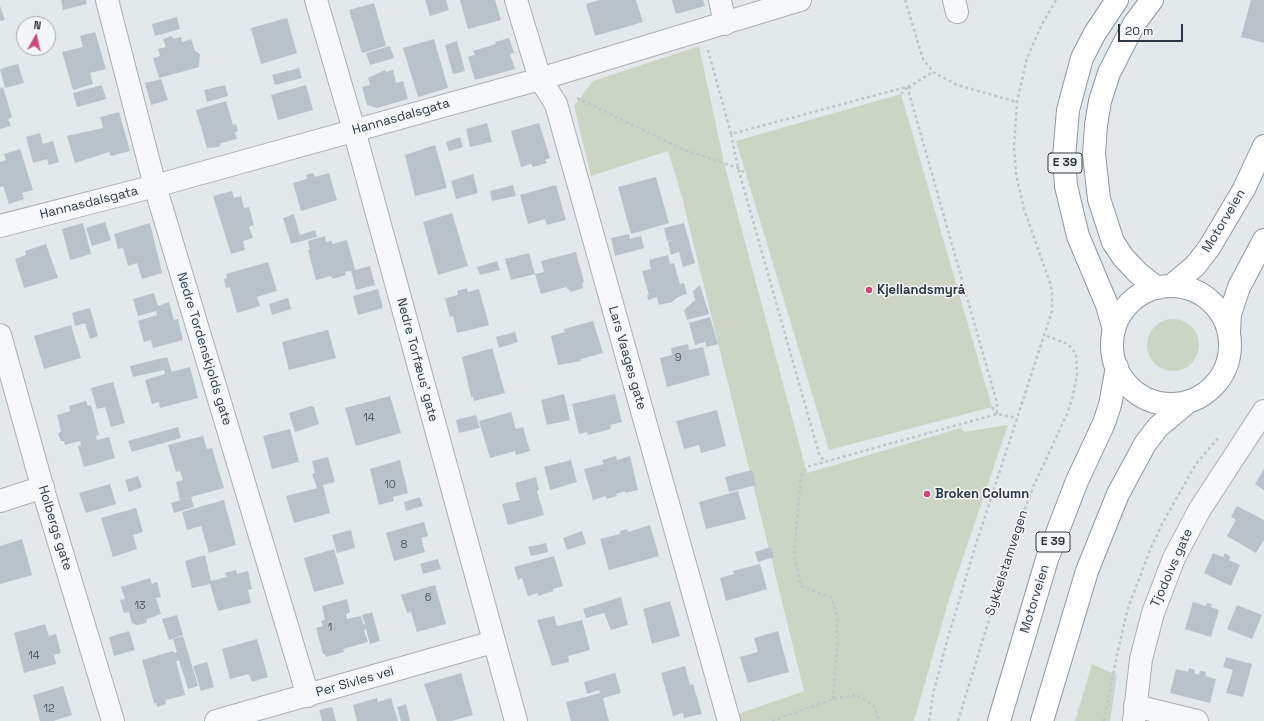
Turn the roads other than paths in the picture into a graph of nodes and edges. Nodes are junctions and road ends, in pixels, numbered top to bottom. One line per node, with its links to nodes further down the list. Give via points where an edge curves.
1 (107, 0): 12 (street, Nedre Tordenskjolds gate)
2 (316, 0): 10 (street, Nedre Torfæus' gate)
3 (516, 0): 9 (street, Lars Vaages gate)
4 (720, 0): 8 (street)
5 (800, 0): 8 (street, Hannasdalsgata)
6 (1118, 0): 16 (highway, E 39, via 1095,33 1082,58 1068,110 1064,157 1066,186 1076,230 1107,304)
7 (1152, 0): 15 (highway, E 39, via 1134,24 1109,73 1100,101 1094,154 1099,199 1113,242 1128,262)
8 (725, 24): 9 (street, Hannasdalsgata)
9 (540, 79): 10 (street, Hannasdalsgata); 30 (street, Lars Vaages gate, via 556,104)
10 (354, 130): 12 (street, Hannasdalsgata); 24 (street, Nedre Torfæus' gate)
11 (1264, 146): 15 (highway, Motorveien / E 39, via 1244,189 1209,248 1195,266)
12 (155, 186): 13 (street, Hannasdalsgata); 25 (street, Nedre Tordenskjolds gate)
13 (0, 226)
14 (1264, 240): 17 (highway, E 39, via 1238,287 1230,314)
15 (1164, 287): 16 (highway, E 39, via 1142,294 1130,303); 17 (highway, E 39, via 1194,290 1213,303)
16 (1114, 330): 19 (highway, E 39, via 1113,349)
17 (1229, 333): 20 (highway, E 39, via 1228,362 1222,375 1202,395)
18 (0, 335): 22 (street, Holbergs gate)
19 (1117, 367): 20 (highway, E 39, via 1134,390 1146,398 1174,403); 31 (highway, Motorveien / E 39, via 1104,423 1074,487 1047,559)
20 (1189, 401): 32 (highway, E 39, via 1158,427 1145,444 1118,494 1087,571)
21 (1264, 411): 26 (street, Tjodolvs gate, via 1200,509 1174,558 1153,613 1141,660)
22 (43, 488): 23 (street); 27 (street, Holbergs gate)
23 (0, 501)
24 (493, 642): 25 (street, Per Sivles vei); 29 (street, Nedre Torfæus' gate)
25 (308, 696): 28 (street, Per Sivles vei)
26 (1134, 714): 33 (street)
27 (113, 721)
28 (216, 721)
29 (516, 721)
30 (729, 721)
31 (999, 721)
32 (1042, 721)
33 (1197, 721)

